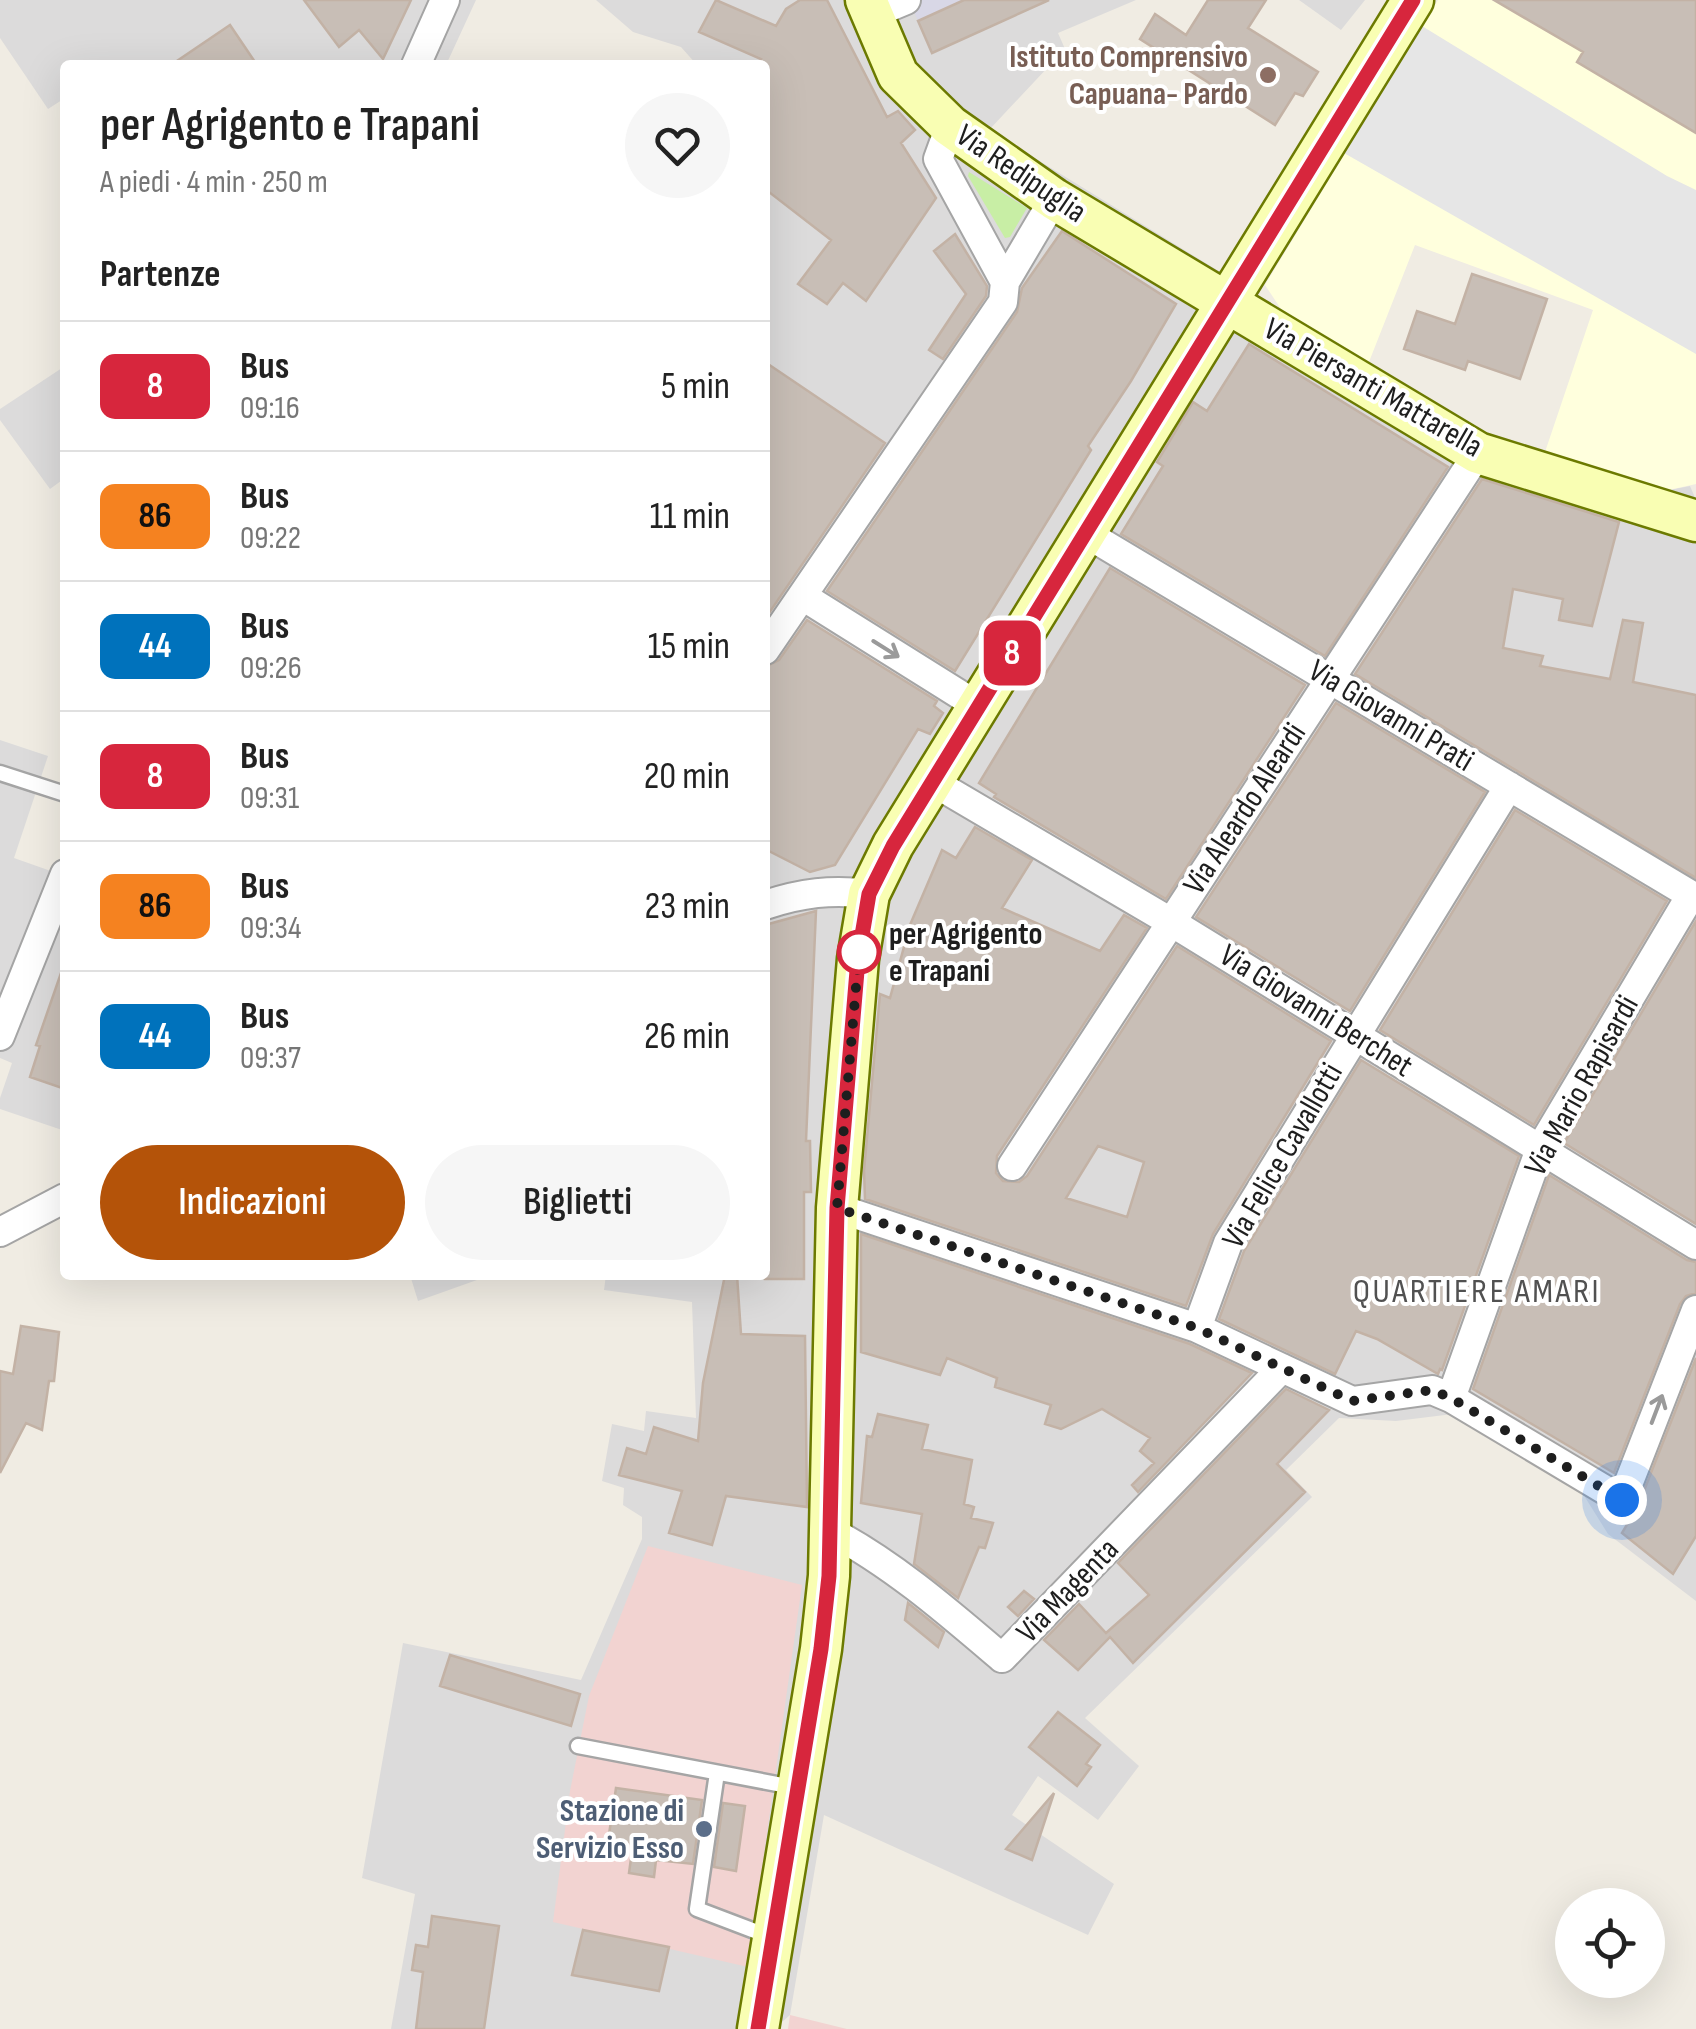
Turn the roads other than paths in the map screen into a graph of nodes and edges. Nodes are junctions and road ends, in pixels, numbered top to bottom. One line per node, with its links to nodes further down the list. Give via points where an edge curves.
1 (445, 0): 4 (street)
2 (1413, 0): 8 (main road)
3 (881, 5): 5 (main road, Via Redipuglia, via 898,75)
4 (418, 60)
5 (950, 126): 6 (main road, Via Redipuglia); 7 (street, via 938,159)
6 (1054, 199): 7 (street); 8 (main road, Via Redipuglia)
7 (1005, 282): 12 (street, via 1003,302)
8 (1225, 302): 9 (main road, Via Piersanti Mattarella); 11 (main road)
9 (1478, 453): 10 (main road, Via Piersanti Mattarella); 14 (street, Via Aleardo Aleardi)
10 (1696, 521)
11 (1087, 534): 14 (street, Via Giovanni Prati); 15 (main road)
12 (804, 597): 13 (street); 15 (street, one-way to 15)
13 (770, 643)
14 (1330, 680): 18 (street, Via Giovanni Prati); 24 (street, Via Aleardo Aleardi)
15 (978, 706): 17 (main road)
16 (0, 773): 19 (lane)
17 (933, 782): 21 (main road); 24 (street, Via Giovanni Berchet)
18 (1509, 786): 22 (street, Via Giovanni Prati); 26 (street, Via Felice Cavallotti)
19 (60, 792)
20 (60, 886): 25 (street)
21 (869, 894): 23 (street, via 837,889); 30 (main road)
22 (1694, 897): 27 (street, Via Mario Rapisardi)
23 (770, 903)
24 (1172, 922): 26 (street, Via Giovanni Berchet); 28 (street, Via Aleardo Aleardi)
25 (3, 1021)
26 (1354, 1034): 27 (street, Via Giovanni Berchet); 34 (street, Via Felice Cavallotti, via 1228,1243)
27 (1540, 1149): 32 (street, Via Giovanni Berchet); 36 (street, Via Mario Rapisardi)
28 (1012, 1166)
29 (60, 1201): 31 (street)
30 (837, 1208): 34 (street); 37 (main road)
31 (0, 1232)
32 (1696, 1245)
33 (1696, 1310): 36 (street, one-way to 33, via 1622,1500)
34 (1197, 1328): 35 (street)
35 (1282, 1368): 36 (street, via 1352,1401 1432,1390); 37 (street, Via Magenta, via 1002,1658 866,1550)
36 (1451, 1398)
37 (830, 1531): 40 (main road, via 821,1649)
38 (578, 1746): 39 (lane)
39 (717, 1772): 40 (lane); 41 (lane, via 697,1909)
40 (798, 1788): 41 (main road)
41 (774, 1938): 42 (main road)
42 (758, 2029)

